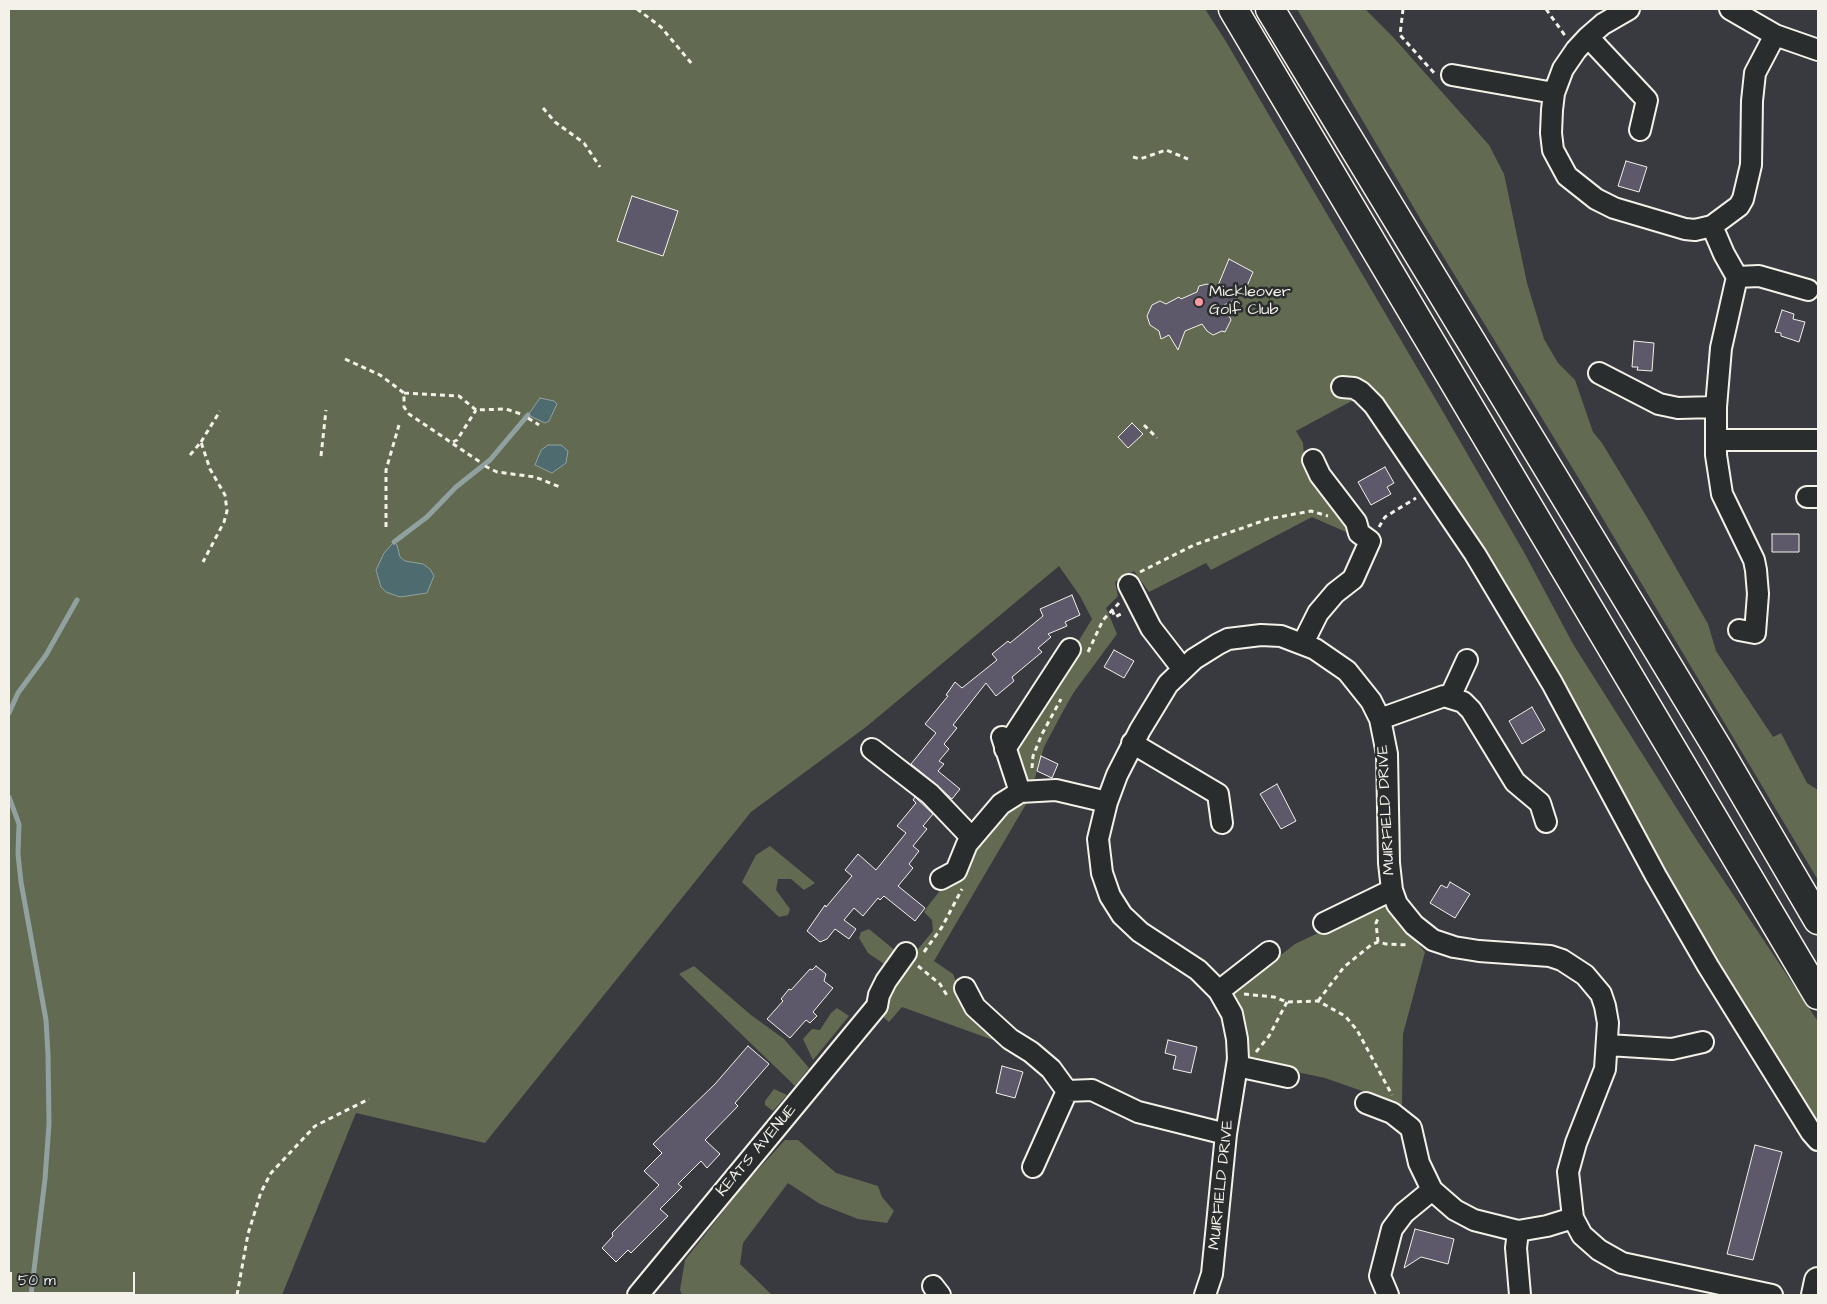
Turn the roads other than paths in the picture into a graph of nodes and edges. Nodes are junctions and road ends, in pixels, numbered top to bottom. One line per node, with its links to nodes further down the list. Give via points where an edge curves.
1 (1233, 9): 43 (highway)
2 (1270, 9): 37 (highway)
3 (1629, 9): 6 (street, via 1602,24)
4 (1730, 9): 5 (street)
5 (1775, 35): 7 (street); 11 (street, via 1755,73 1747,189 1739,206)
6 (1582, 43): 9 (street, via 1564,69); 10 (street, via 1647,100)
7 (1818, 50)
8 (1452, 76): 9 (street)
9 (1554, 93): 11 (street, via 1551,133 1554,150 1562,168 1575,184 1614,208 1640,217 1684,229)
10 (1640, 130)
11 (1712, 226): 12 (street)
12 (1737, 277): 13 (street, via 1759,276); 16 (street, via 1721,348)
13 (1808, 290)
14 (1599, 373): 16 (street, via 1659,404 1678,408)
15 (1342, 387): 51 (street, via 1354,388 1374,405 1475,554 1552,683 1708,966)
16 (1716, 407): 17 (street)
17 (1716, 440): 18 (street); 21 (street, via 1722,494 1756,570 1755,633)
18 (1818, 440)
19 (1313, 460): 22 (street, via 1320,475 1370,541 1353,579 1334,593 1318,613)
20 (1129, 585): 25 (street, via 1125,610 1151,628)
21 (1739, 630)
22 (1303, 643): 25 (street, MUIRFIELD DRIVE, via 1281,636 1228,639); 27 (street, MUIRFIELD DRIVE, via 1333,660 1356,679)
23 (1070, 649): 30 (street, via 1003,742)
24 (1467, 660): 26 (street)
25 (1182, 668): 28 (street, MUIRFIELD DRIVE, via 1168,684)
26 (1450, 697): 27 (street, via 1444,696); 32 (street, via 1463,702 1471,710 1497,767 1540,803)
27 (1380, 719): 36 (street, MUIRFIELD DRIVE, via 1386,754)
28 (1132, 743): 31 (street, MUIRFIELD DRIVE); 33 (street, via 1218,794)
29 (872, 749): 34 (street, via 930,794)
30 (1020, 792): 31 (street, via 1056,790); 34 (street, via 1001,804)
31 (1106, 802): 42 (street, MUIRFIELD DRIVE, via 1098,850 1110,896 1122,915 1140,932 1198,970)
32 (1546, 822)
33 (1222, 823)
34 (972, 838): 35 (street)
35 (954, 879)
36 (1393, 894): 38 (street); 45 (street, MUIRFIELD DRIVE, via 1414,925 1433,940 1479,951 1550,956 1573,966 1600,994 1605,1006)
37 (1818, 920)
38 (1324, 923)
39 (1270, 952): 42 (street)
40 (913, 955): 57 (street, KEATS AVENUE, via 886,981 877,1006)
41 (965, 988): 48 (street, via 975,1007 1010,1040 1051,1069)
42 (1222, 995): 46 (street, MUIRFIELD DRIVE, via 1232,1014)
43 (1818, 995)
44 (1703, 1042): 45 (street, via 1672,1049)
45 (1608, 1045): 54 (street, MUIRFIELD DRIVE, via 1605,1069 1568,1172)
46 (1237, 1062): 47 (street); 50 (street, MUIRFIELD DRIVE)
47 (1288, 1077)
48 (1067, 1091): 50 (street, via 1092,1090 1138,1112); 52 (street)
49 (1366, 1102): 53 (street, via 1392,1113 1411,1128 1419,1163)
50 (1226, 1134): 58 (street, MUIRFIELD DRIVE, via 1212,1274)
51 (1818, 1140)
52 (1033, 1167)
53 (1432, 1190): 55 (street, via 1455,1210 1474,1220); 59 (street, via 1404,1213 1392,1229 1380,1276)
54 (1573, 1218): 55 (street); 61 (street, MUIRFIELD DRIVE, via 1582,1235 1622,1264)
55 (1518, 1230): 60 (street, via 1516,1248)
56 (1818, 1281): 62 (main road)
57 (638, 1295)
58 (1205, 1295)
59 (1388, 1295)
60 (1520, 1295)
61 (1772, 1295)
62 (1815, 1295)

